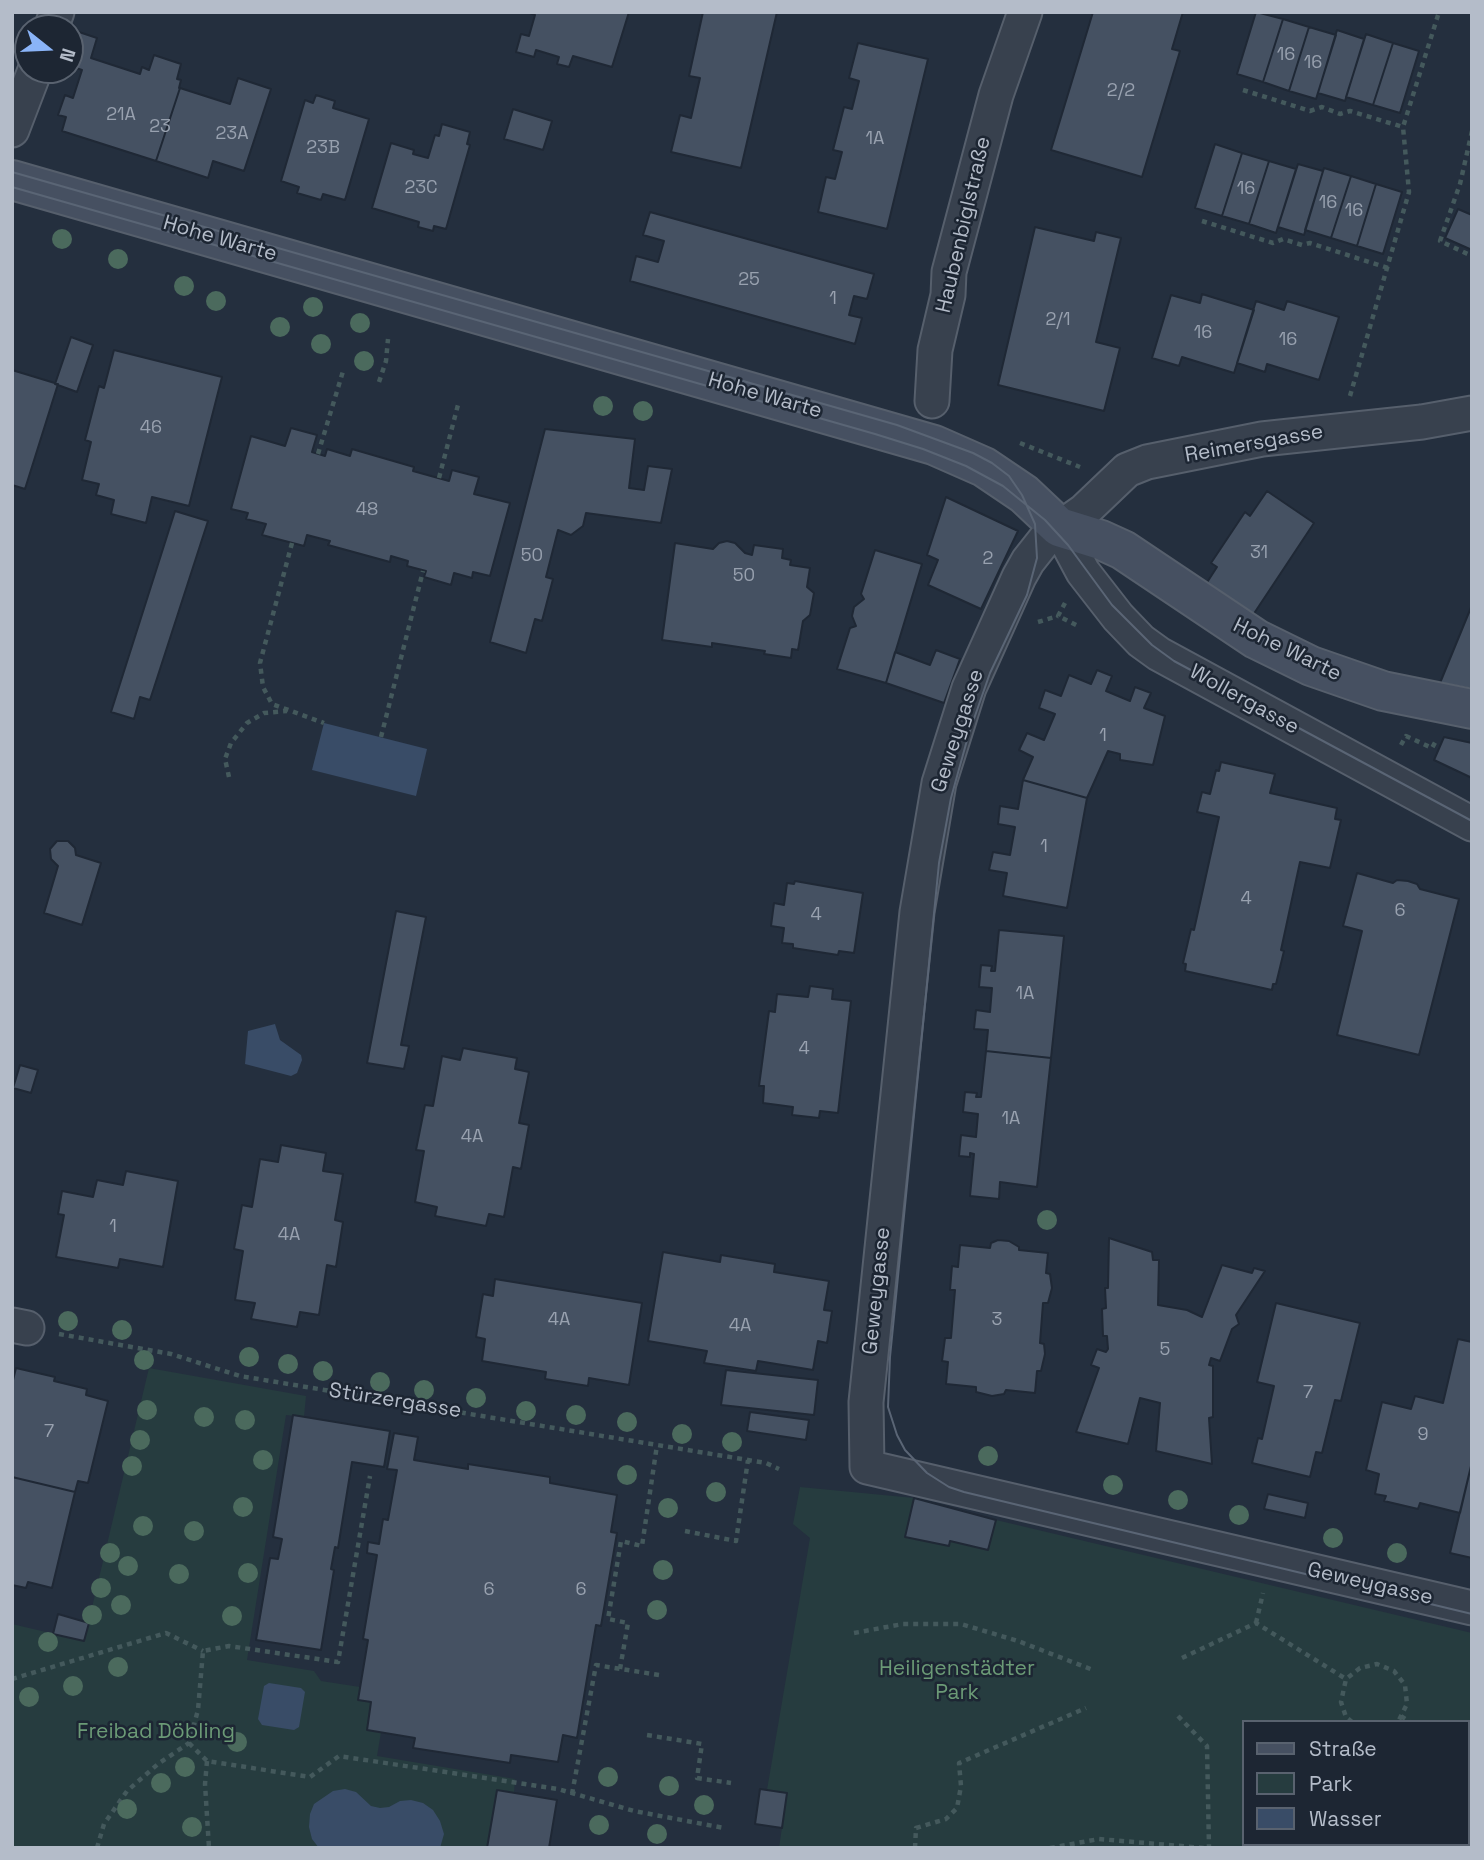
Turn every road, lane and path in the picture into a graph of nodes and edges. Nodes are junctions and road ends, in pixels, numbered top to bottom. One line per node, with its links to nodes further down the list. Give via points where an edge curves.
1 (1025, 12): 17 (street, Haubenbiglstraße, via 996,95 949,272 935,350)
2 (1439, 12): 5 (path)
3 (30, 84): 6 (street)
4 (1243, 90): 5 (path, via 1310,111 1322,107 1340,114 1349,111)
5 (1403, 127): 12 (path, via 1409,192)
6 (12, 130)
7 (1472, 131): 8 (path)
8 (1471, 143): 11 (path, via 1440,241)
9 (12, 180): 22 (street, Hohe Warte, via 933,445 984,467 1024,494)
10 (1202, 221): 12 (path, via 1273,243 1283,239 1310,243)
11 (1472, 256)
12 (1388, 268): 19 (path)
13 (387, 339): 15 (path)
14 (344, 369): 20 (path)
15 (379, 382)
16 (460, 401): 21 (path)
17 (932, 401)
18 (1472, 413): 19 (street, Reimersgasse)
19 (1341, 429): 22 (street, Reimersgasse, via 1147,462 1127,470 1084,511)
20 (318, 454)
21 (439, 478)
22 (1059, 527): 27 (street, Hohe Warte, via 1123,551 1256,639 1311,666 1383,691); 32 (street, Wollergasse, via 1083,572 1118,617 1159,654); 39 (street, Geweygasse, via 1019,577 969,688 939,783 917,912 877,1285 866,1402 867,1467)
23 (292, 543): 28 (path, via 260,663 263,687 272,704)
24 (423, 570): 30 (path)
25 (1058, 616): 26 (path)
26 (1032, 624)
27 (1472, 709)
28 (291, 710): 29 (path); 31 (path, via 264,713 247,723 225,759)
29 (324, 723)
30 (381, 737)
31 (229, 777)
32 (1472, 824)
33 (20, 1326): 34 (path, Stürzergasse, via 171,1354 240,1376)
34 (657, 1445): 35 (path, Stürzergasse); 43 (path, via 642,1546 621,1541 608,1619 628,1623)
35 (748, 1460): 36 (path, Stürzergasse); 38 (path, via 736,1541)
36 (779, 1469)
37 (370, 1476): 41 (path, via 338,1662 229,1646)
38 (685, 1531)
39 (1472, 1608)
40 (854, 1633): 44 (path, via 903,1624 961,1624)
41 (203, 1651): 46 (path, via 166,1633); 55 (path, via 198,1710)
42 (1182, 1658): 47 (path, via 1256,1623)
43 (620, 1669): 45 (path); 58 (path, via 596,1665)
44 (1093, 1670)
45 (659, 1675)
46 (12, 1679)
47 (1346, 1679): 50 (path, via 1360,1668 1377,1664 1394,1671 1405,1685 1407,1704); 51 (path, via 1341,1702)
48 (1086, 1708): 62 (path, via 959,1763 957,1808 946,1819 916,1828)
49 (1178, 1716): 64 (path, via 1207,1746)
50 (1401, 1716): 52 (path); 53 (path)
51 (1350, 1720)
52 (1399, 1720)
53 (1407, 1720)
54 (648, 1735): 57 (path, via 702,1744 696,1778)
55 (189, 1743): 56 (path); 60 (path, via 127,1791 104,1824)
56 (207, 1761): 58 (path, via 310,1777 340,1756); 61 (path)
57 (732, 1783)
58 (572, 1794): 59 (path)
59 (724, 1828)
60 (97, 1848)
61 (209, 1848)
62 (915, 1848)
63 (1050, 1848): 64 (path, via 1100,1839)
64 (1206, 1848)

